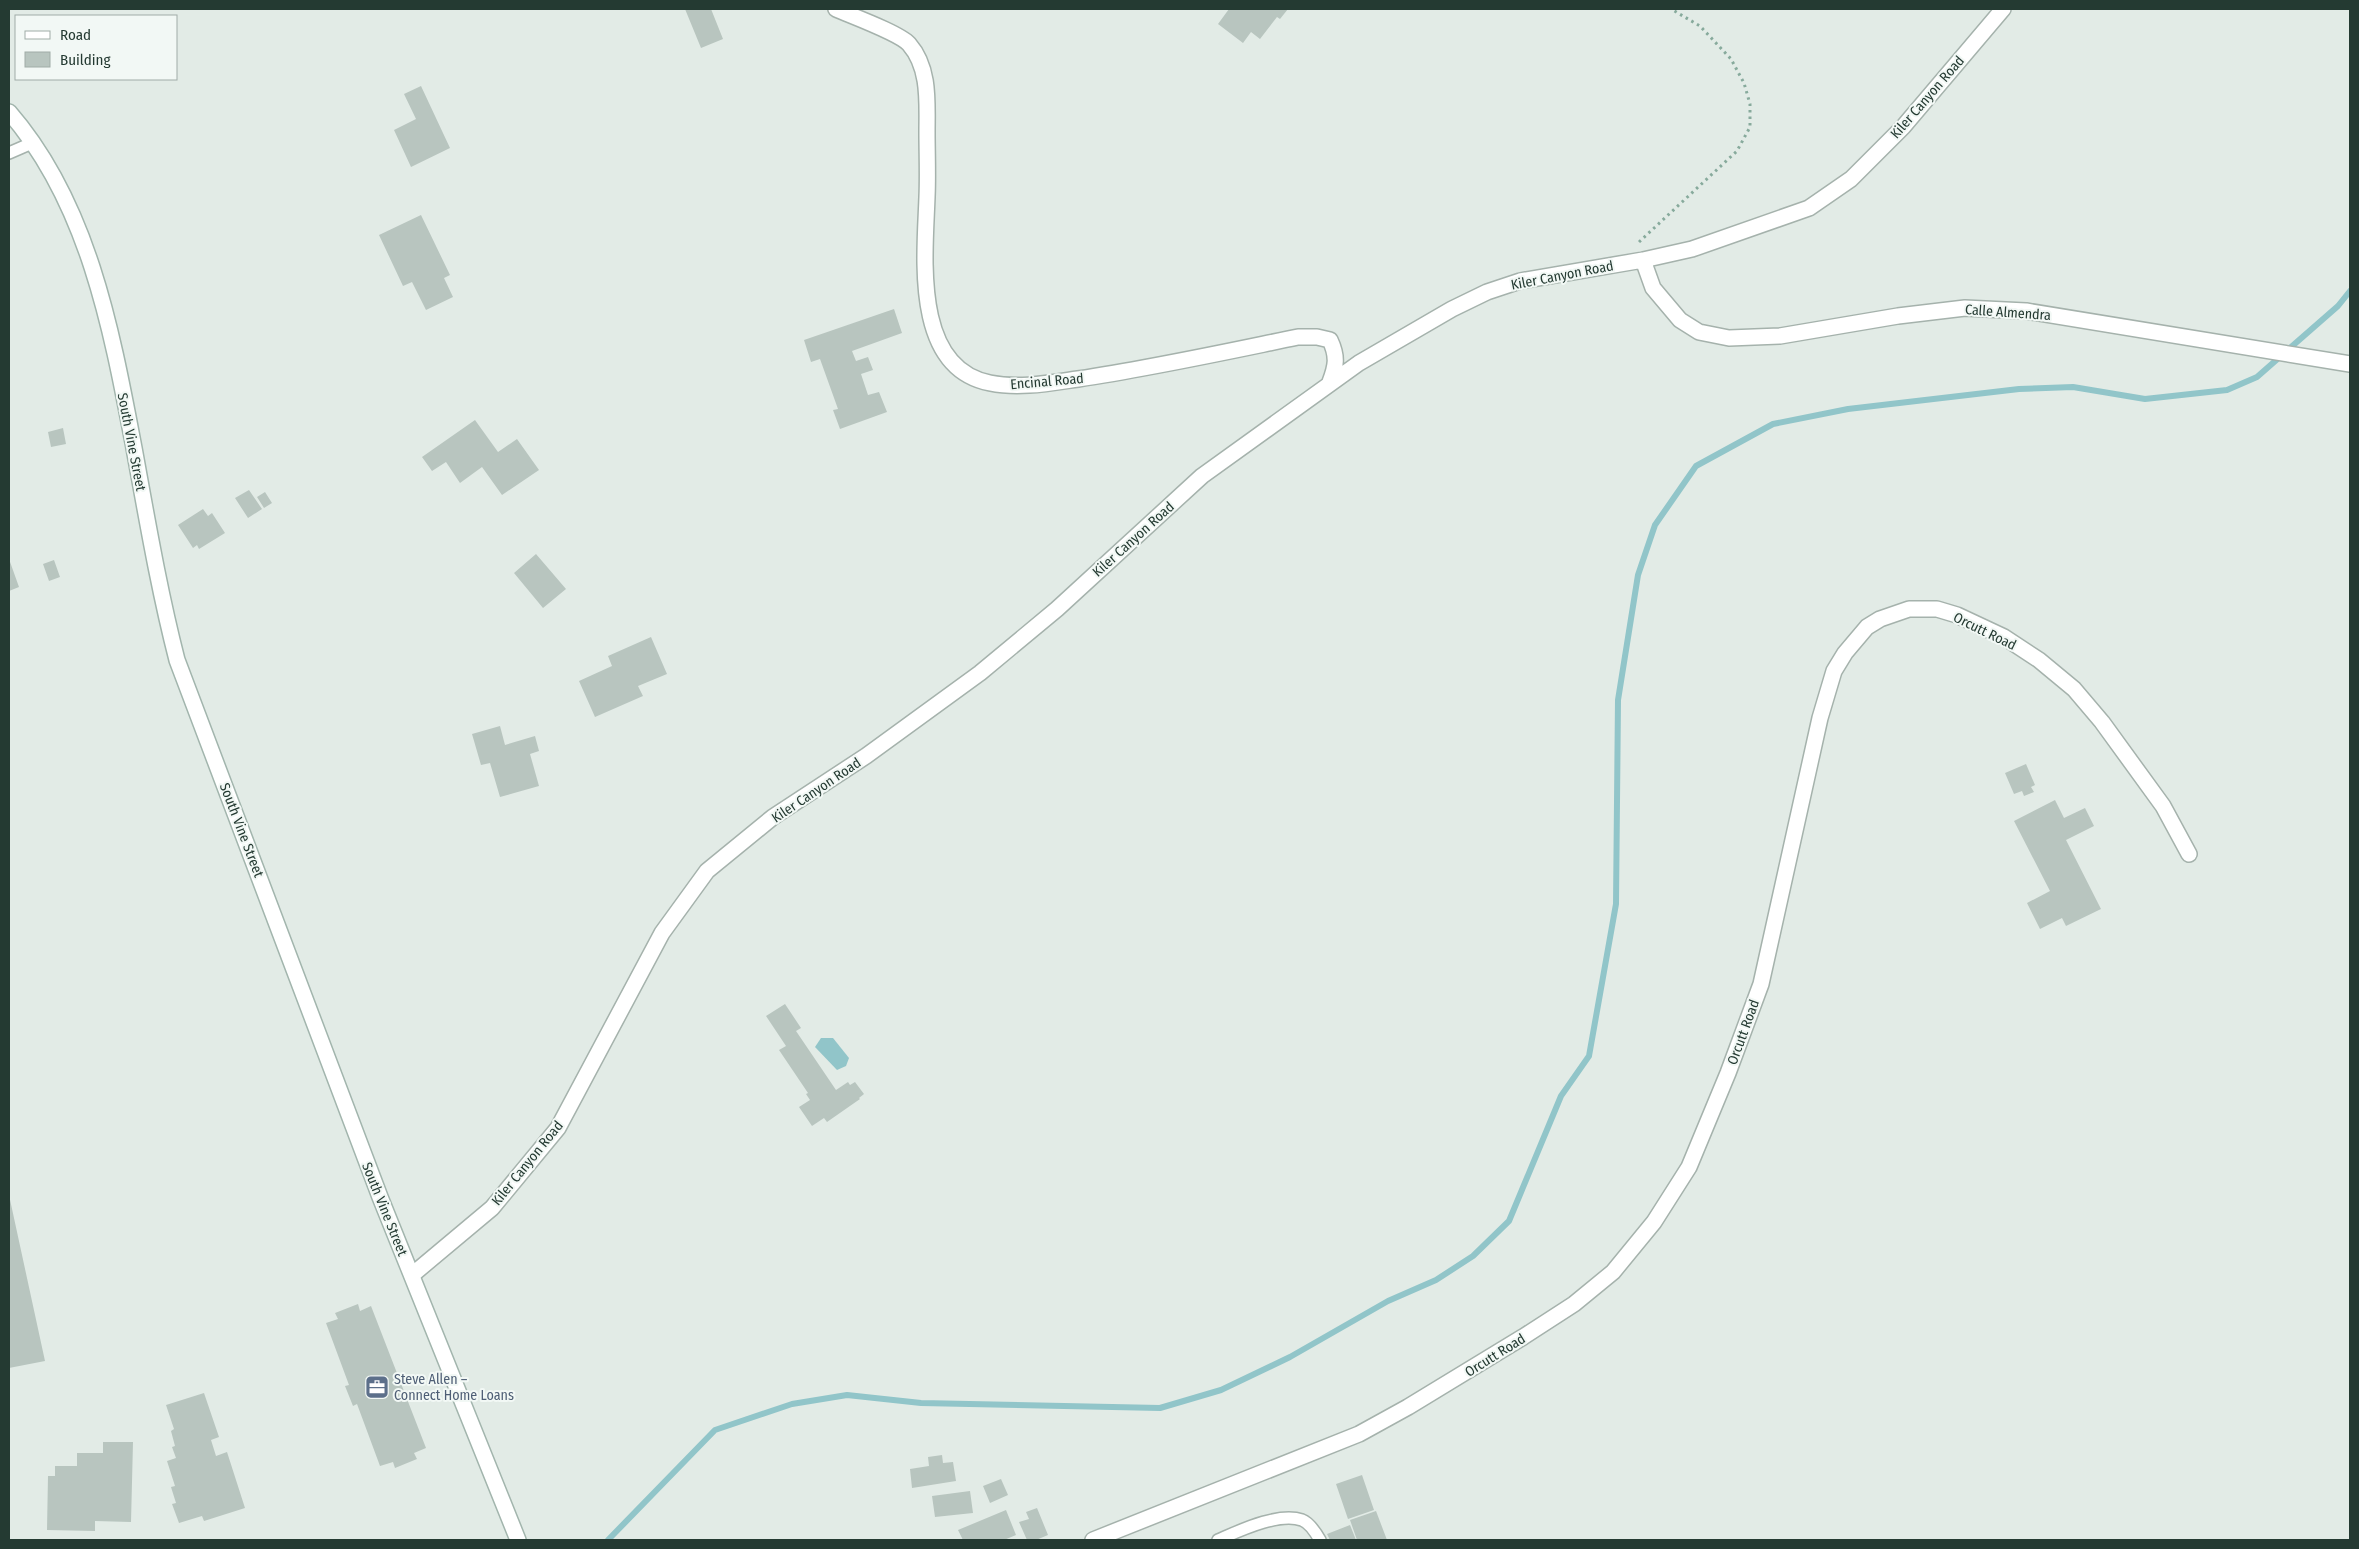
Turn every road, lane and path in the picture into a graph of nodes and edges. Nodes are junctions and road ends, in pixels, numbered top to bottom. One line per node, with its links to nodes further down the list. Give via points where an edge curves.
1 (836, 9): 10 (street, Encinal Road, via 908,42 920,61 927,92 926,293 934,331 949,361 963,374 990,383 1015,386 1114,374 1298,337 1317,337 1330,340 1334,348 1337,362)
2 (1671, 9): 8 (path, via 1700,26 1731,59 1744,83 1750,104 1750,126 1737,151)
3 (2003, 9): 7 (street, Kiler Canyon Road, via 1903,127 1851,179 1809,208 1692,249)
4 (9, 112): 5 (street, South Vine Street)
5 (32, 143): 6 (lane); 12 (street, South Vine Street, via 58,186 94,271 116,350 162,599 177,660)
6 (9, 153)
7 (1643, 260): 8 (street, Kiler Canyon Road); 9 (street, Calle Almendra, via 1653,288 1680,320 1699,332 1729,338 1780,336 1965,308 2026,311)
8 (1613, 265): 10 (street, Kiler Canyon Road, via 1520,281 1487,292 1452,309)
9 (2350, 364)
10 (1330, 382): 12 (street, Kiler Canyon Road, via 1202,476 1056,610 980,673 866,756 773,817 707,871 662,934 558,1128 492,1208)
11 (2189, 854): 14 (street, Orcutt Road, via 2163,806 2102,722 2074,689 2039,660 2004,638 1937,609 1909,609 1867,627 1834,671 1820,718 1761,984 1724,1081 1689,1167 1654,1222 1613,1272 1574,1304 1523,1337 1408,1408 1359,1434)
12 (412, 1275): 13 (street, South Vine Street)
13 (518, 1540)
14 (1093, 1540)
15 (1218, 1540): 16 (lane, via 1280,1519 1302,1520)
16 (1320, 1540)

